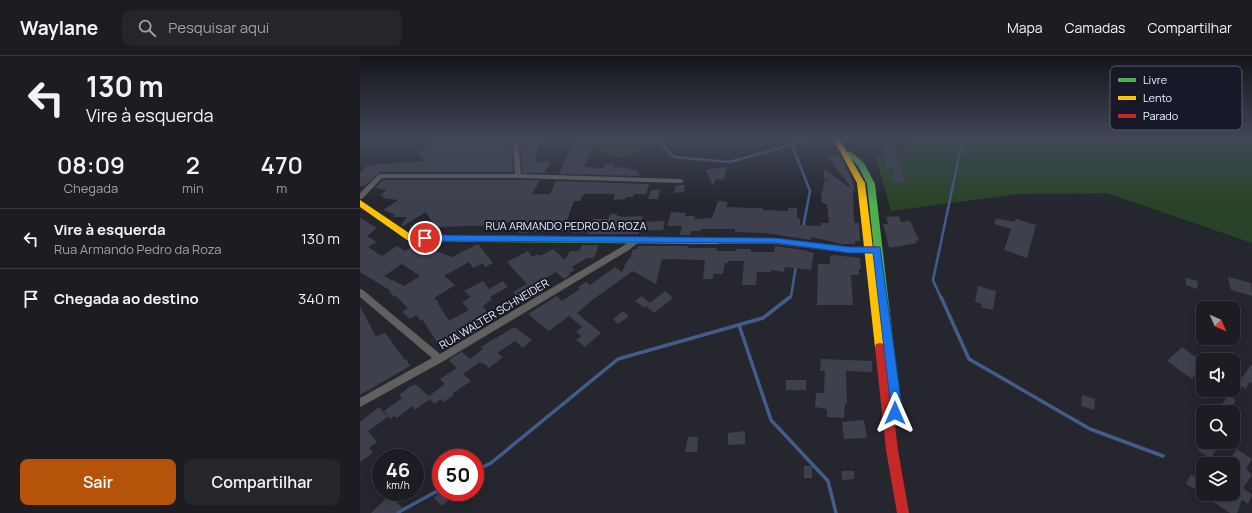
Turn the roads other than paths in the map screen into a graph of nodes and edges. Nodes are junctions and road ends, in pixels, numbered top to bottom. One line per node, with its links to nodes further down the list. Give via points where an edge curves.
1 (517, 160): 3 (street)
2 (856, 160): 8 (street, via 871,184)
3 (518, 176): 4 (street); 5 (street, via 380,176)
4 (681, 181)
5 (360, 197)
6 (360, 204): 7 (street, RUA ARMANDO PEDRO DA ROZA, via 410,238)
7 (637, 239): 8 (street, RUA ARMANDO PEDRO DA ROZA, via 775,240 850,250); 10 (street, RUA WALTER SCHNEIDER)
8 (873, 249): 12 (street, via 895,400 892,450)
9 (360, 292): 10 (street)
10 (439, 359): 11 (street, RUA WALTER SCHNEIDER)
11 (360, 403)
12 (904, 513)

